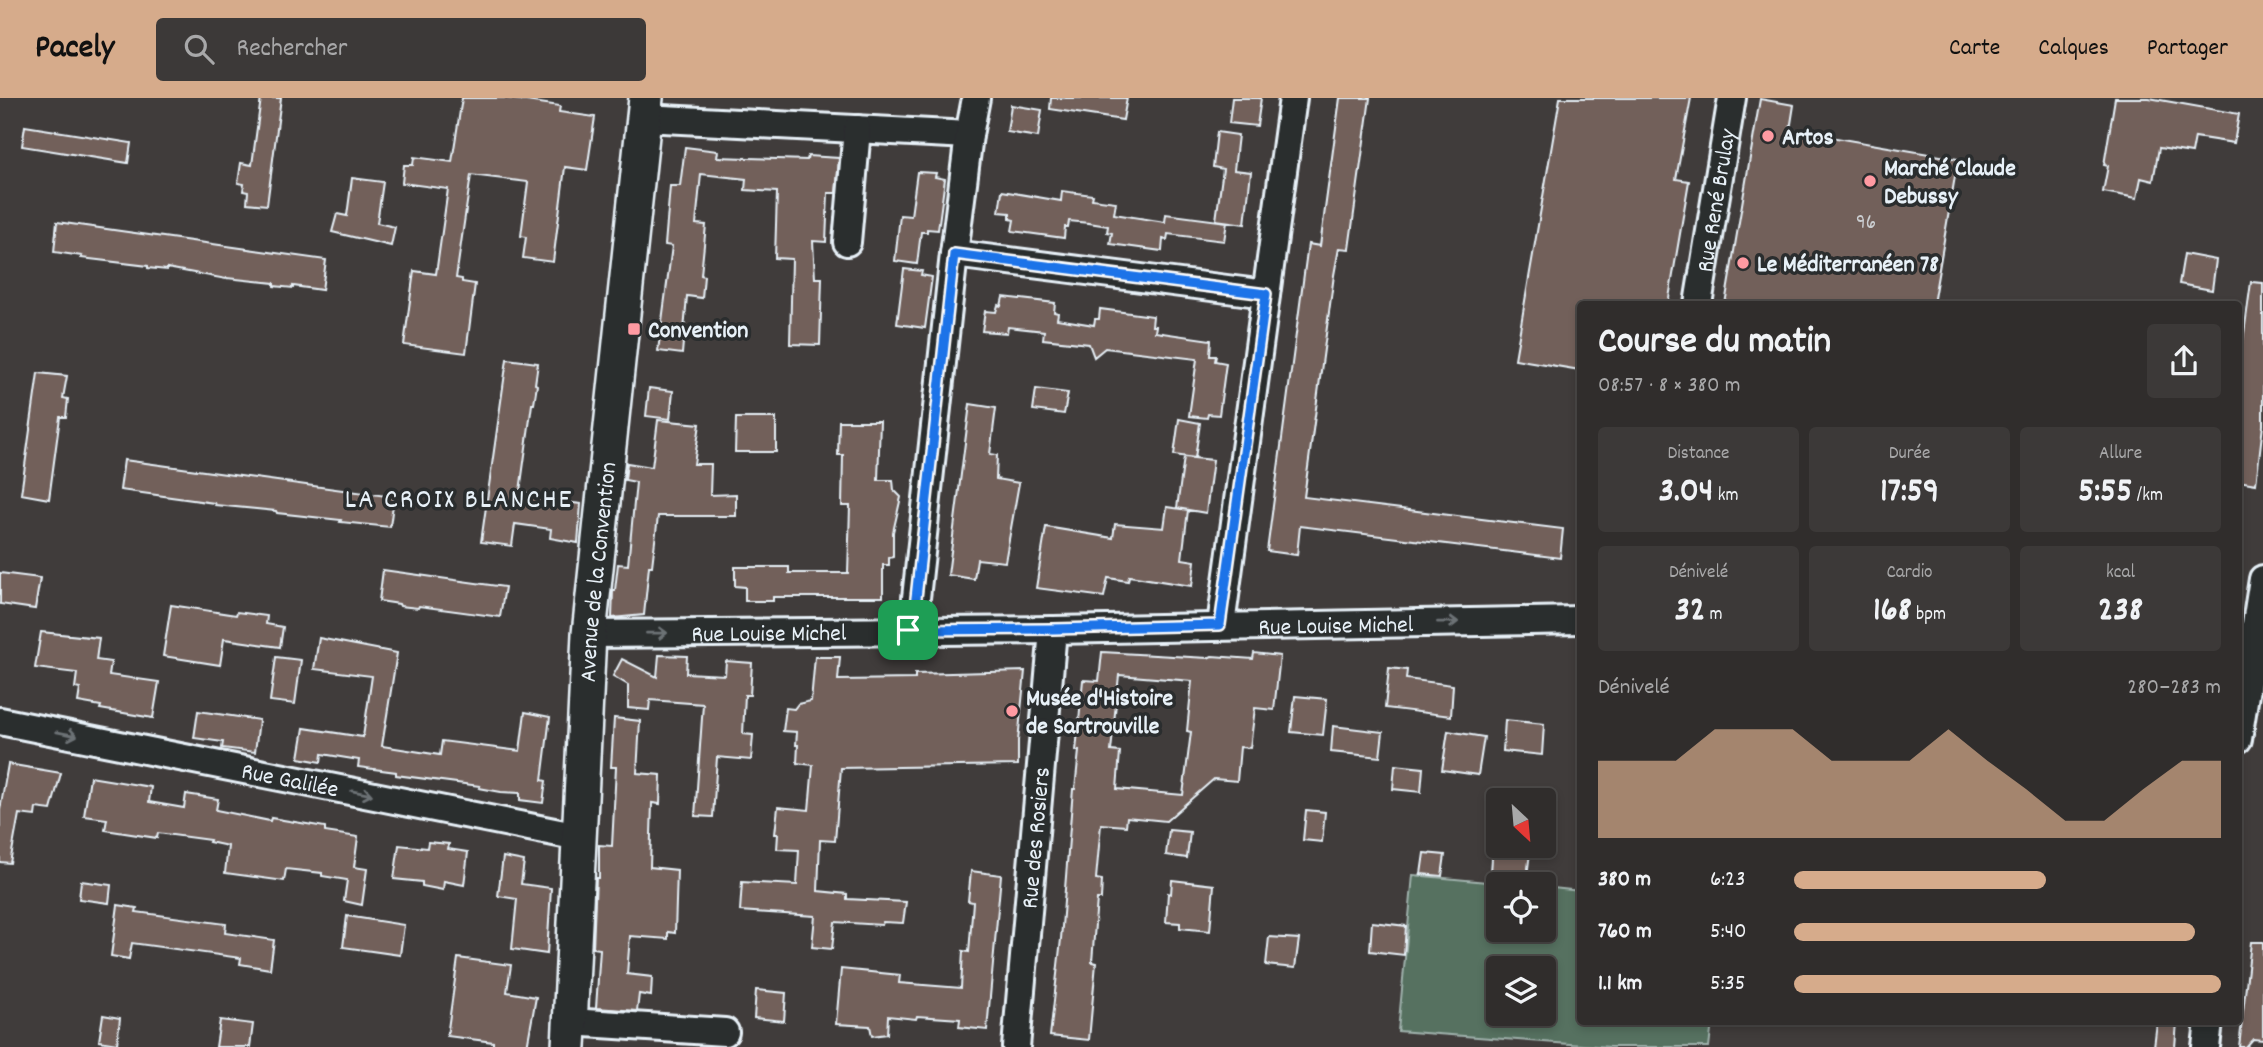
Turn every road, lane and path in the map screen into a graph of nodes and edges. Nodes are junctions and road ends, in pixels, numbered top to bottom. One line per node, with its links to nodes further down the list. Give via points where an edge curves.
1 (976, 98): 6 (street)
2 (1293, 98): 9 (street)
3 (1732, 98): 10 (street, Rue René Brulay)
4 (645, 108): 5 (street); 16 (street, Avenue de la Convention)
5 (857, 130): 6 (street); 7 (street)
6 (969, 135): 8 (street)
7 (847, 242)
8 (954, 254): 9 (street); 15 (street, via 915,607)
9 (1266, 294): 13 (street)
10 (1698, 301)
11 (2263, 579): 17 (street)
12 (1577, 620): 13 (street, Rue Louise Michel, one-way to 12)
13 (1220, 625): 14 (street, Rue Louise Michel)
14 (1053, 629): 15 (street, Rue Louise Michel); 24 (street, Rue des Rosiers)
15 (908, 630): 16 (street, Rue Louise Michel, one-way to 15)
16 (589, 634): 20 (street, Avenue de la Convention)
17 (2249, 691): 19 (street)
18 (0, 721): 20 (street, Rue Galilée, one-way to 20)
19 (2242, 722)
20 (579, 837): 23 (street, Avenue de la Convention)
21 (2209, 1025): 25 (street)
22 (725, 1032): 23 (street)
23 (569, 1035)
24 (1016, 1047)
25 (2207, 1047)

